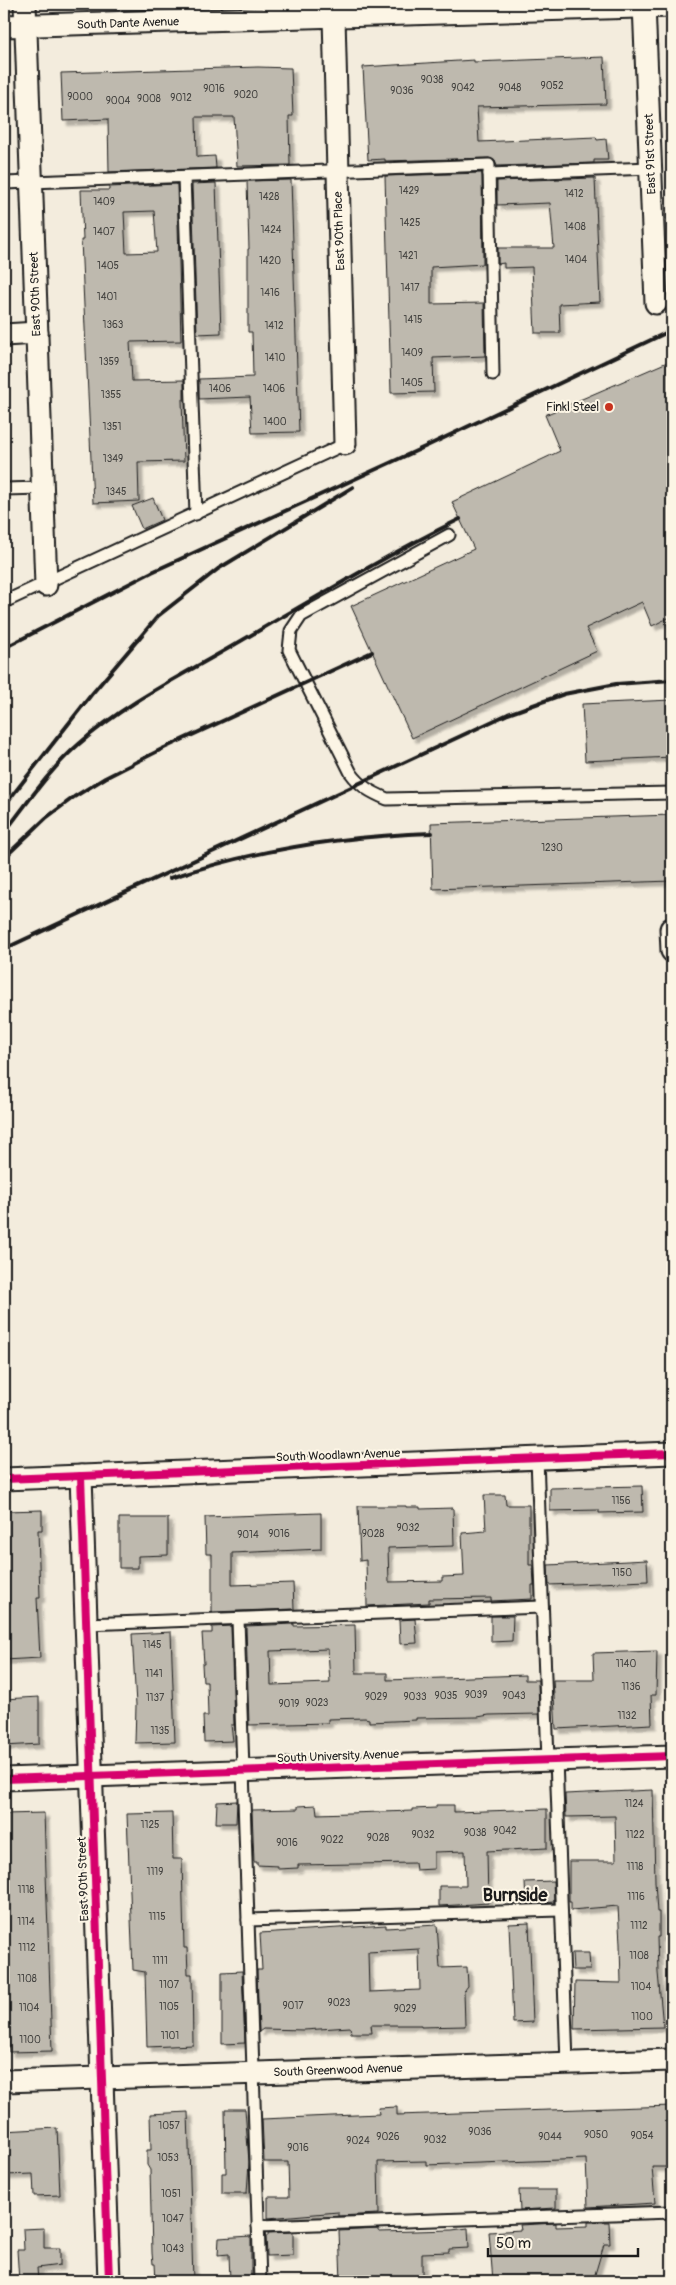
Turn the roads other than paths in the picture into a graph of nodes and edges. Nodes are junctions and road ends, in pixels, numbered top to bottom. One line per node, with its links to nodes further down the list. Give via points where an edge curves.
1 (25, 4): 6 (street, East 90th Street)
2 (644, 5): 3 (street, South Dante Avenue); 4 (street, South Dante Avenue); 7 (street, East 91st Street)
3 (672, 6)
4 (334, 18): 6 (street, South Dante Avenue); 8 (street, East 90th Place)
5 (4, 26): 6 (street, South Dante Avenue)
6 (26, 26): 11 (street, East 90th Street)
7 (650, 168): 9 (lane); 13 (street, East 91st Street)
8 (338, 170): 9 (lane, via 488,165); 10 (lane); 17 (street, East 90th Place)
9 (489, 174): 16 (lane)
10 (184, 177): 11 (lane); 20 (lane)
11 (32, 182): 12 (lane); 14 (street, East 90th Street)
12 (4, 183)
13 (656, 303)
14 (37, 334): 15 (street); 18 (street, East 90th Street)
15 (4, 335)
16 (493, 374)
17 (345, 444): 20 (lane)
18 (43, 488): 19 (lane); 22 (street, East 90th Street)
19 (4, 489)
20 (196, 514): 22 (lane)
21 (450, 535): 24 (lane, via 301,616 291,631 289,650 358,783 386,799)
22 (46, 585): 23 (lane)
23 (4, 602)
24 (672, 793)
25 (672, 929): 26 (street)
26 (672, 950)
27 (672, 1453): 28 (street, South Woodlawn Avenue)
28 (537, 1458): 29 (street, South Woodlawn Avenue); 31 (lane)
29 (82, 1476): 30 (street, South Woodlawn Avenue); 33 (street, East 90th Street)
30 (4, 1479)
31 (542, 1606): 32 (lane); 35 (lane)
32 (238, 1619): 33 (lane); 36 (lane)
33 (86, 1624): 37 (street, East 90th Street)
34 (672, 1756): 35 (street, South University Avenue)
35 (552, 1760): 36 (street, South University Avenue); 39 (lane)
36 (244, 1770): 37 (street, South University Avenue); 40 (lane)
37 (91, 1775): 38 (street, South University Avenue); 44 (street, East 90th Street)
38 (4, 1779)
39 (560, 1910): 40 (lane); 42 (lane)
40 (248, 1920): 43 (lane)
41 (672, 2060): 42 (street, South Greenwood Avenue)
42 (567, 2063): 43 (street, South Greenwood Avenue)
43 (252, 2073): 44 (street, South Greenwood Avenue); 47 (lane)
44 (101, 2078): 45 (street, South Greenwood Avenue); 48 (street, East 90th Street)
45 (4, 2081)
46 (672, 2212): 47 (lane)
47 (258, 2226): 49 (lane)
48 (109, 2281)
49 (260, 2281)

